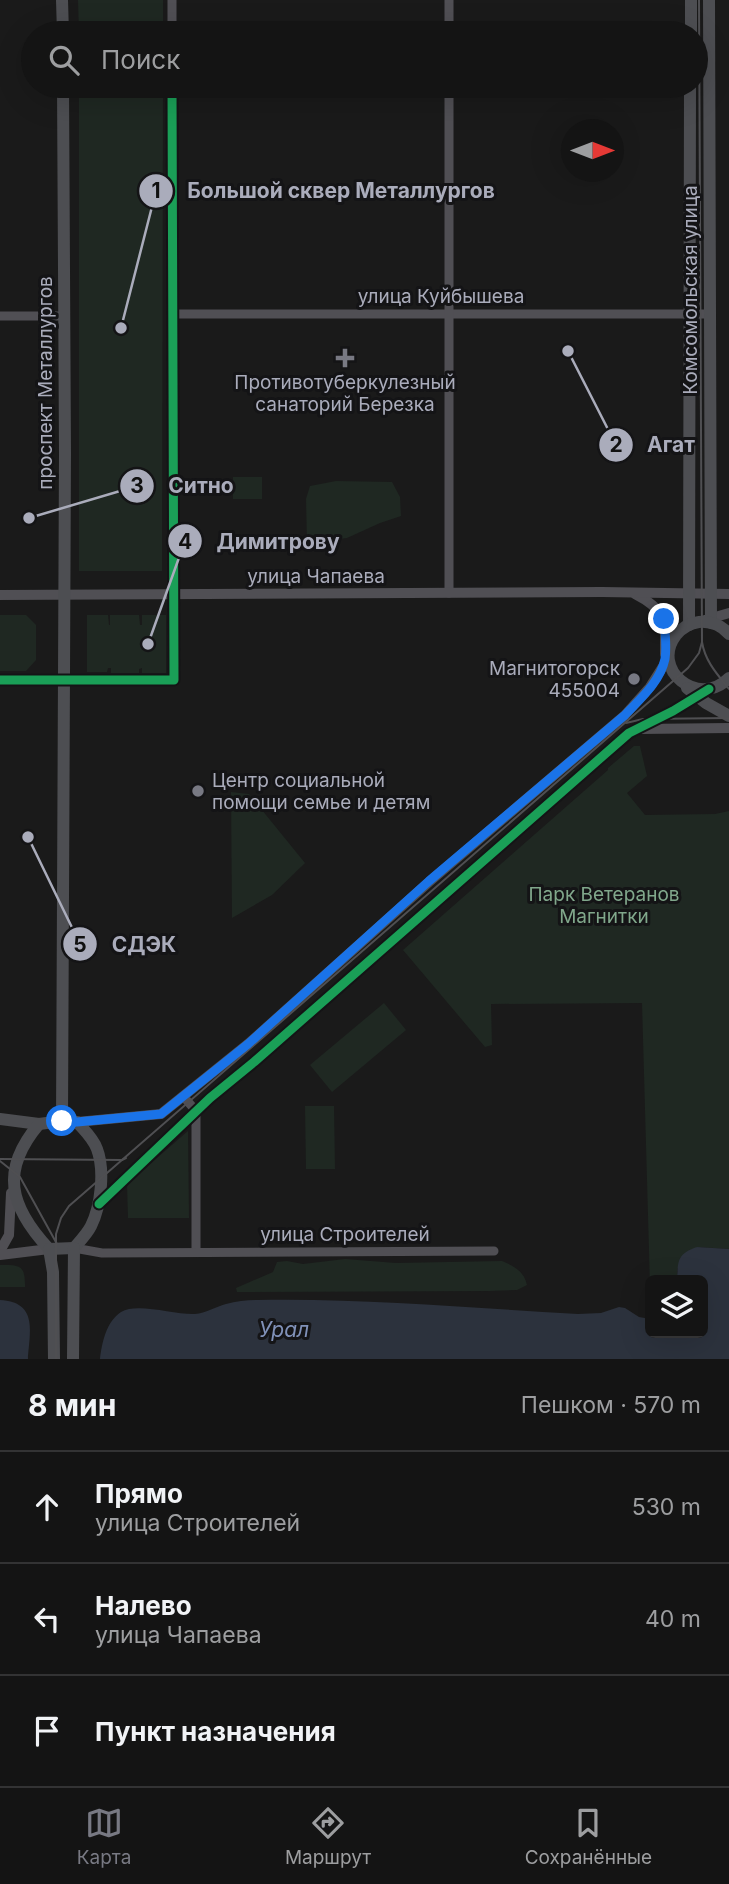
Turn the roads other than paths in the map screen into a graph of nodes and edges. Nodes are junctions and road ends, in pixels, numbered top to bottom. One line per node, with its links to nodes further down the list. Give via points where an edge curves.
1 (62, 0): 6 (main road)
2 (172, 0): 7 (street)
3 (449, 0): 8 (street)
4 (691, 0): 9 (main road)
5 (709, 0): 17 (main road, Комсомольская улица)
6 (63, 21)
7 (172, 21)
8 (449, 21)
9 (691, 21)
10 (63, 98): 19 (main road, проспект Металлургов)
11 (172, 98): 14 (street)
12 (449, 98): 15 (street)
13 (690, 98): 16 (main road, Комсомольская улица)
14 (172, 314): 15 (street, улица Куйбышева); 27 (street)
15 (449, 314): 16 (street, улица Куйбышева); 20 (street)
16 (690, 314): 17 (street, улица Куйбышева); 22 (main road, Комсомольская улица)
17 (710, 314): 23 (main road, Комсомольская улица)
18 (0, 316): 19 (street)
19 (65, 316): 26 (main road, проспект Металлургов)
20 (449, 593): 21 (street, улица Чапаева); 27 (street, улица Чапаева)
21 (632, 593): 22 (street, улица Чапаева); 29 (street, via 648,601)
22 (689, 593): 23 (street, улица Чапаева); 31 (main road, Комсомольская улица)
23 (711, 593): 24 (street, улица Чапаева); 30 (main road, Комсомольская улица)
24 (729, 594)
25 (0, 595): 26 (street, улица Чапаева)
26 (63, 595): 27 (street, улица Чапаева); 37 (main road, проспект Металлургов)
27 (174, 595): 37 (street, via 174,680)
28 (729, 613): 30 (street)
29 (664, 619): 33 (street); 34 (street)
30 (711, 621): 31 (main road); 32 (main road)
31 (692, 624): 33 (main road, via 678,633)
32 (729, 634)
33 (670, 651): 34 (street); 38 (main road, via 673,671)
34 (661, 671): 44 (street, via 625,715)
35 (729, 678): 39 (main road)
36 (0, 680): 37 (street)
37 (63, 680): 47 (main road, проспект Металлургов)
38 (682, 682): 39 (main road); 40 (main road)
39 (709, 689): 40 (street)
40 (697, 697): 41 (main road); 43 (street)
41 (729, 716)
42 (729, 728): 43 (street)
43 (634, 729): 45 (street)
44 (183, 1096): 45 (street); 48 (street, via 161,1114)
45 (196, 1111): 52 (street); 55 (street)
46 (0, 1119): 49 (main road)
47 (62, 1121): 48 (main road); 49 (main road)
48 (77, 1122): 52 (main road, via 97,1150)
49 (38, 1124): 51 (main road, via 14,1156)
50 (0, 1182): 51 (main road)
51 (11, 1193): 54 (main road, via 28,1227); 57 (street, via 9,1235)
52 (99, 1204): 53 (main road, via 90,1227)
53 (74, 1248): 54 (main road); 55 (street, улица Строителей, via 102,1253); 59 (main road)
54 (49, 1249): 57 (street); 58 (main road)
55 (196, 1251): 56 (street, улица Строителей)
56 (494, 1251)
57 (0, 1253)
58 (54, 1359)
59 (72, 1359)

